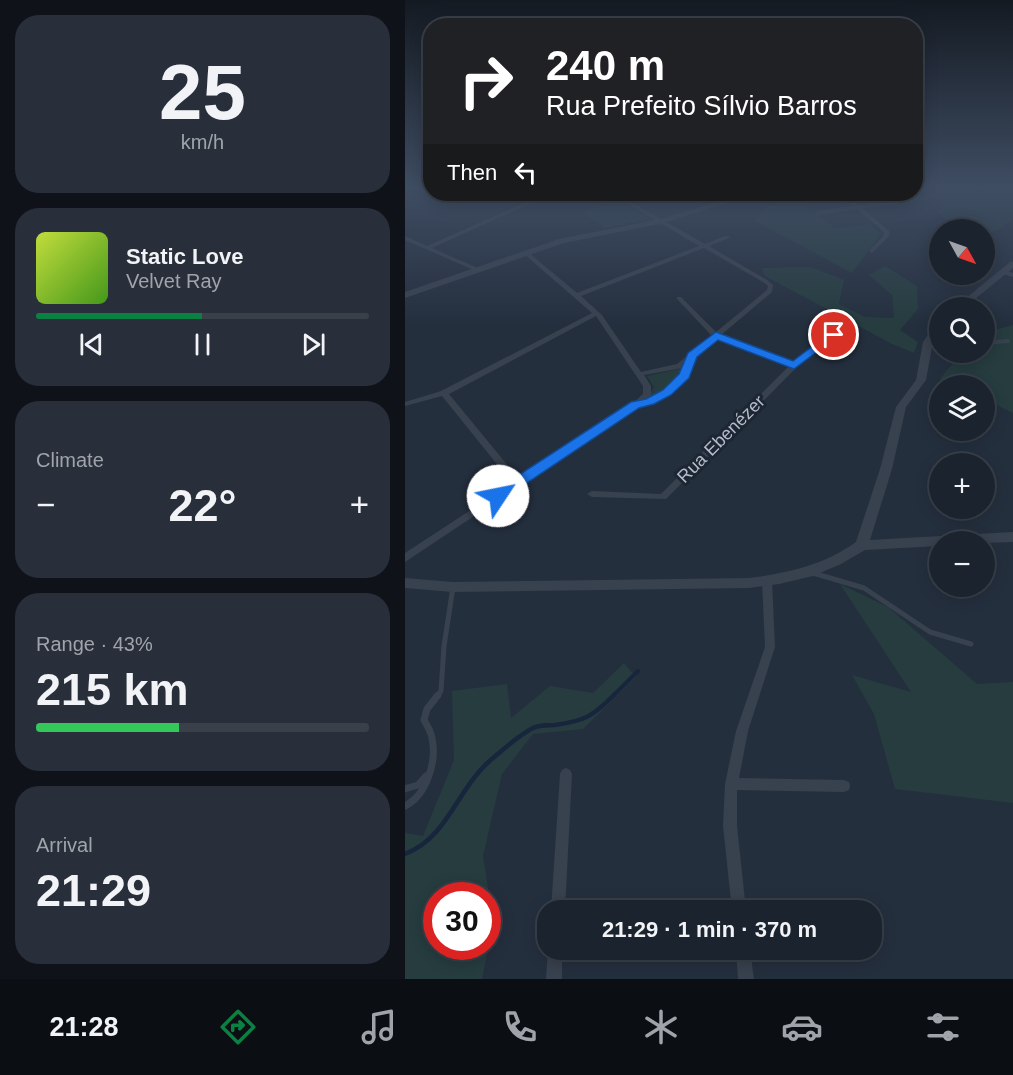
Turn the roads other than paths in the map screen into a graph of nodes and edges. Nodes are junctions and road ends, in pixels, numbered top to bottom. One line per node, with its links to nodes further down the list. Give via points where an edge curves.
1 (461, 233): 8 (street)
2 (601, 233): 10 (street)
3 (682, 233): 7 (street)
4 (887, 233): 9 (street)
5 (727, 237): 7 (street)
6 (405, 238): 8 (street)
7 (704, 245): 15 (street); 20 (street, via 771,286 768,294)
8 (427, 248): 12 (street)
9 (872, 251)
10 (526, 254): 12 (street); 15 (street)
11 (1013, 264): 13 (street)
12 (478, 270): 14 (street)
13 (1008, 273): 16 (street)
14 (405, 295)
15 (576, 296): 18 (street)
16 (974, 297)
17 (679, 298): 20 (street)
18 (597, 313): 28 (street); 29 (street)
19 (834, 335): 27 (street, Rua Ebenézer)
20 (716, 336): 26 (street); 27 (street)
21 (929, 340): 24 (street)
22 (1008, 341): 23 (lane)
23 (995, 342)
24 (926, 347): 25 (lane); 35 (street, via 921,380 901,407 887,469)
25 (929, 347)
26 (692, 356): 28 (street, via 679,366); 31 (street, via 685,375 673,387 654,400)
27 (794, 365): 33 (street, Rua Ebenézer, via 663,497)
28 (640, 375): 31 (street, via 648,391)
29 (444, 393): 30 (street); 32 (street)
30 (405, 404)
31 (635, 405): 32 (street)
32 (517, 483): 36 (street)
33 (592, 494)
34 (1013, 537): 35 (street)
35 (862, 545): 37 (street)
36 (405, 558)
37 (807, 572): 38 (street); 41 (lane, via 864,588 930,632)
38 (767, 581): 40 (street); 44 (street, via 770,647 742,731)
39 (405, 583): 40 (street)
40 (453, 586): 42 (lane, via 441,692 427,709 424,720 432,735)
41 (971, 644)
42 (431, 769): 46 (lane, via 418,785); 47 (lane, via 423,790)
43 (566, 774): 48 (street)
44 (731, 784): 45 (street); 49 (street, via 730,826)
45 (844, 786)
46 (405, 789)
47 (405, 806)
48 (559, 900)
49 (738, 900)
50 (555, 960): 52 (street)
51 (744, 960): 53 (street)
52 (554, 979)
53 (746, 979)

